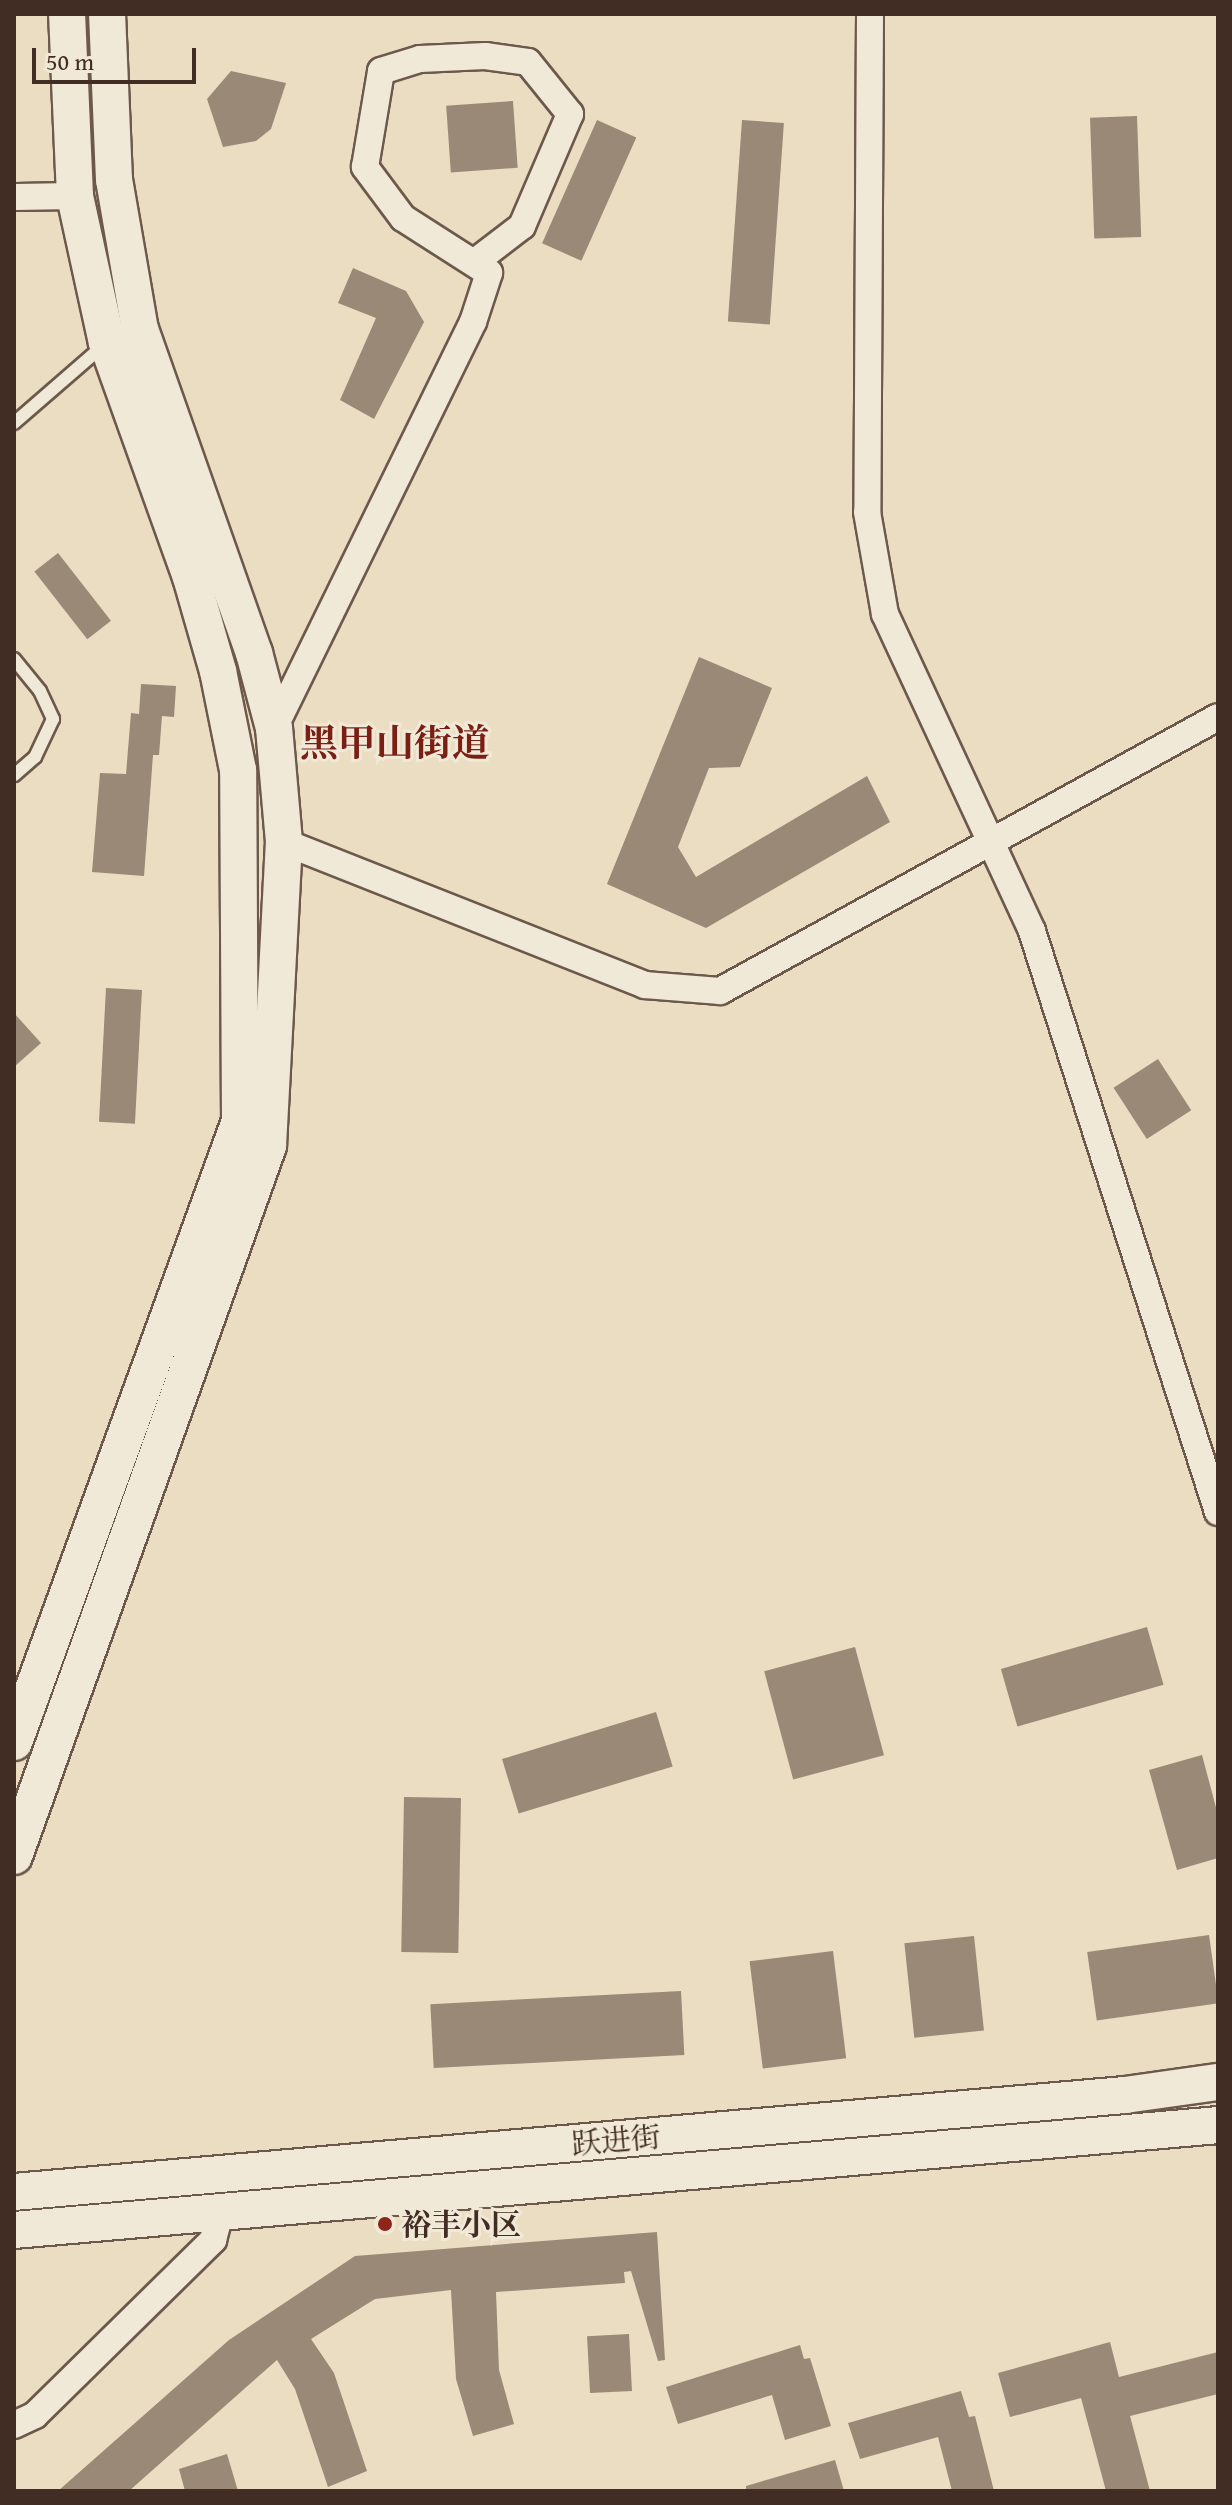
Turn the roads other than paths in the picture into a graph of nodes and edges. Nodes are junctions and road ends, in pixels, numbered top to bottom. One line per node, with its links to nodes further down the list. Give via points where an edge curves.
1 (67, 14): 4 (street)
2 (107, 14): 7 (street)
3 (870, 14): 14 (street, via 867,512 885,614)
4 (75, 196): 5 (street); 7 (street)
5 (14, 197)
6 (475, 262): 6 (street, via 403,218 365,167 381,71 420,59 485,56 528,62 570,114 522,226); 11 (street, via 489,273 473,322)
7 (123, 336): 8 (lane); 11 (street, via 254,653); 17 (street, via 191,577 238,770 240,1121)
8 (14, 423)
9 (14, 659): 12 (lane, via 40,691 53,719 35,757)
10 (1218, 717): 14 (street)
11 (274, 728): 13 (street)
12 (14, 775)
13 (284, 842): 14 (street, via 645,985 720,991); 18 (street, via 268,1146)
14 (989, 847): 15 (street, via 1032,931)
15 (1211, 1469): 16 (street)
16 (1218, 1512)
17 (14, 1742)
18 (14, 1856)
19 (1218, 2082): 21 (street, 跃进街, via 1125,2095)
20 (1218, 2125): 22 (street, 跃进街)
21 (14, 2192)
22 (220, 2213): 23 (street, 跃进街); 24 (street, via 213,2240 35,2415)
23 (14, 2230)
24 (14, 2425)

